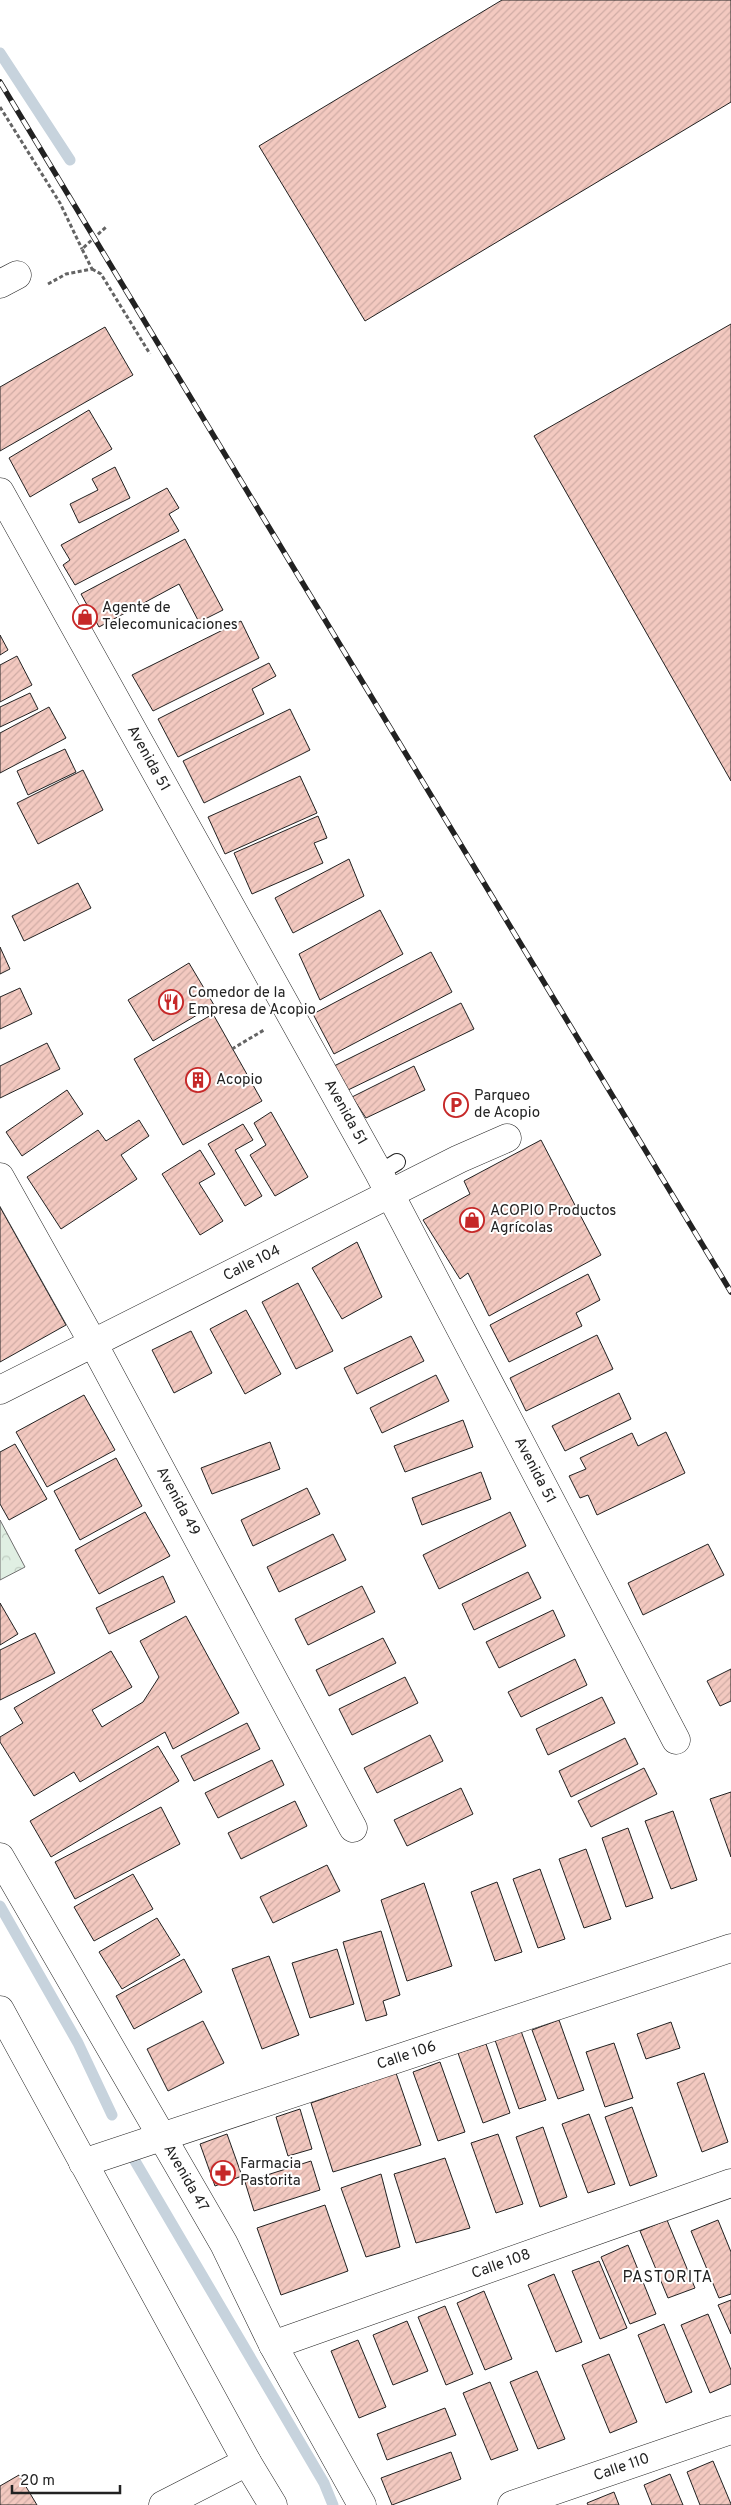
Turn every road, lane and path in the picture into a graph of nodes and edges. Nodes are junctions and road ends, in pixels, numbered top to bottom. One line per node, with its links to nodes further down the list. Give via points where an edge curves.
1 (0, 107): 3 (path, via 60,203)
2 (106, 227): 3 (path)
3 (82, 249): 4 (path)
4 (92, 269): 5 (path, via 66,274); 6 (path, via 101,274)
5 (42, 287)
6 (150, 354)
7 (0, 492): 9 (street, Avenida 51)
8 (507, 1138): 9 (street, Calle 104, via 456,1151)
9 (388, 1176): 11 (street, Calle 104); 13 (street, Avenida 51)
10 (0, 1177): 11 (street, Avenida 49)
11 (93, 1343): 12 (street, Calle 104); 14 (street, Avenida 49)
12 (0, 1390)
13 (676, 1740)
14 (353, 1828)
15 (0, 1857): 18 (street, Avenida 47)
16 (731, 1948): 18 (street, Calle 106)
17 (0, 2010): 19 (street)
18 (160, 2136): 19 (street, Calle 106); 21 (street, Avenida 47, via 224,2244)
19 (83, 2163): 23 (street)
20 (731, 2183): 21 (street, Calle 108)
21 (273, 2345): 26 (street, Avenida 47)
22 (731, 2430): 27 (street, Calle 110)
23 (247, 2462): 24 (street); 25 (street)
24 (163, 2505)
25 (272, 2505)
26 (362, 2505)
27 (512, 2505)

